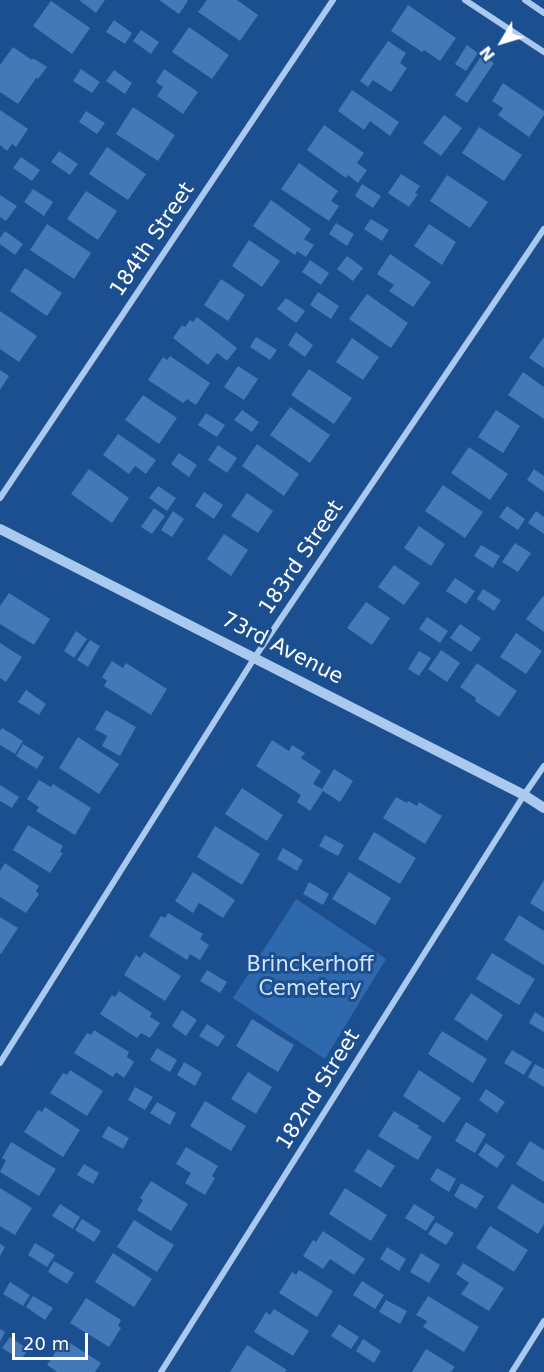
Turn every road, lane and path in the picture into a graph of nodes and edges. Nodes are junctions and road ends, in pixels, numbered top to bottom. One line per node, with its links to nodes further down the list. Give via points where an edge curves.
1 (333, 0): 7 (street, 184th Street)
2 (465, 0): 5 (street)
3 (525, 0): 4 (street)
4 (544, 13)
5 (544, 52)
6 (544, 229): 9 (street, 183rd Street)
7 (0, 498)
8 (0, 529): 9 (street, 73rd Avenue)
9 (255, 657): 11 (street, 73rd Avenue); 13 (street, 183rd Street)
10 (544, 766): 11 (street, 182nd Street)
11 (524, 795): 12 (street, 73rd Avenue); 15 (street, 182nd Street)
12 (544, 808)
13 (0, 1063)
14 (544, 1321): 16 (street)
15 (161, 1372)
16 (512, 1372)

